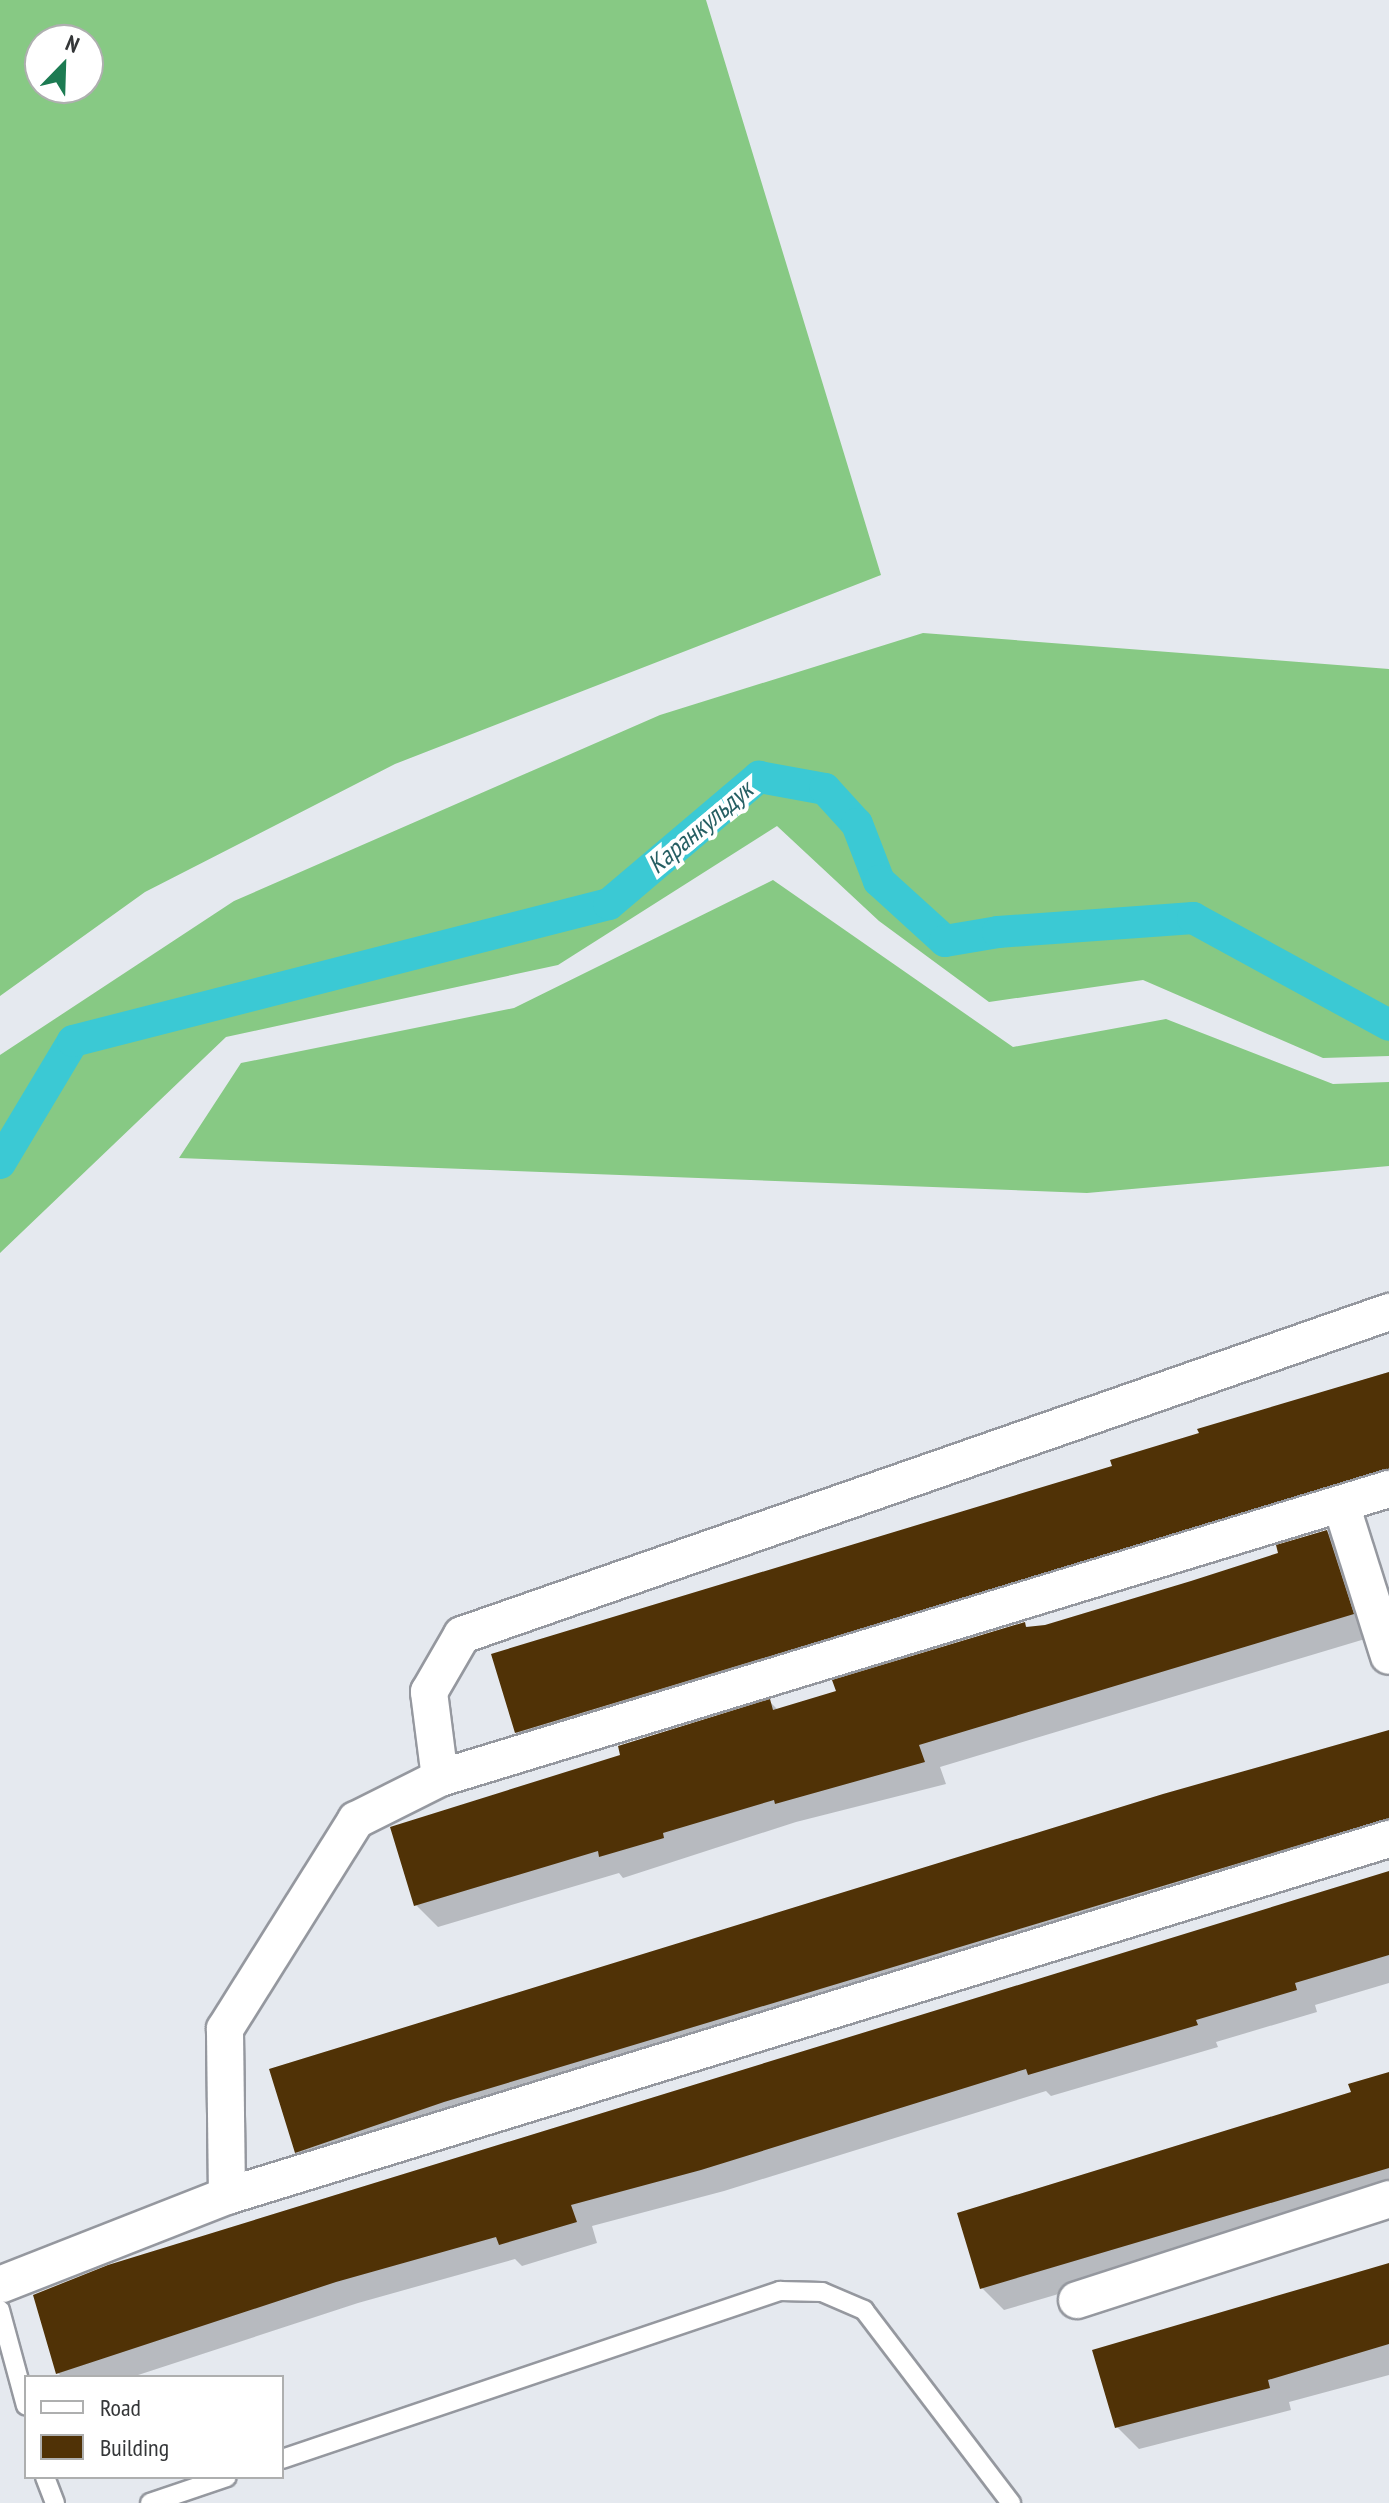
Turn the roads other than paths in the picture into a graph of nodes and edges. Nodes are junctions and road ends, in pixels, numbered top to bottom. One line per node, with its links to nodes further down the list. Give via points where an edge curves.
1 (1389, 1312): 5 (street, via 462,1635 429,1692)
2 (1389, 1489): 3 (street)
3 (1341, 1504): 4 (street); 5 (street)
4 (1389, 1656)
5 (440, 1778): 7 (street, via 356,1820 225,2029)
6 (1389, 1839): 7 (street)
7 (227, 2196): 9 (street)
8 (1389, 2199): 10 (street)
9 (1, 2296): 11 (lane)
10 (1077, 2300)
11 (24, 2397)
12 (284, 2458): 17 (lane, via 780,2291 822,2292 864,2310)
13 (46, 2479): 15 (lane)
14 (221, 2479): 16 (lane)
15 (55, 2503)
16 (150, 2503)
17 (1011, 2503)

